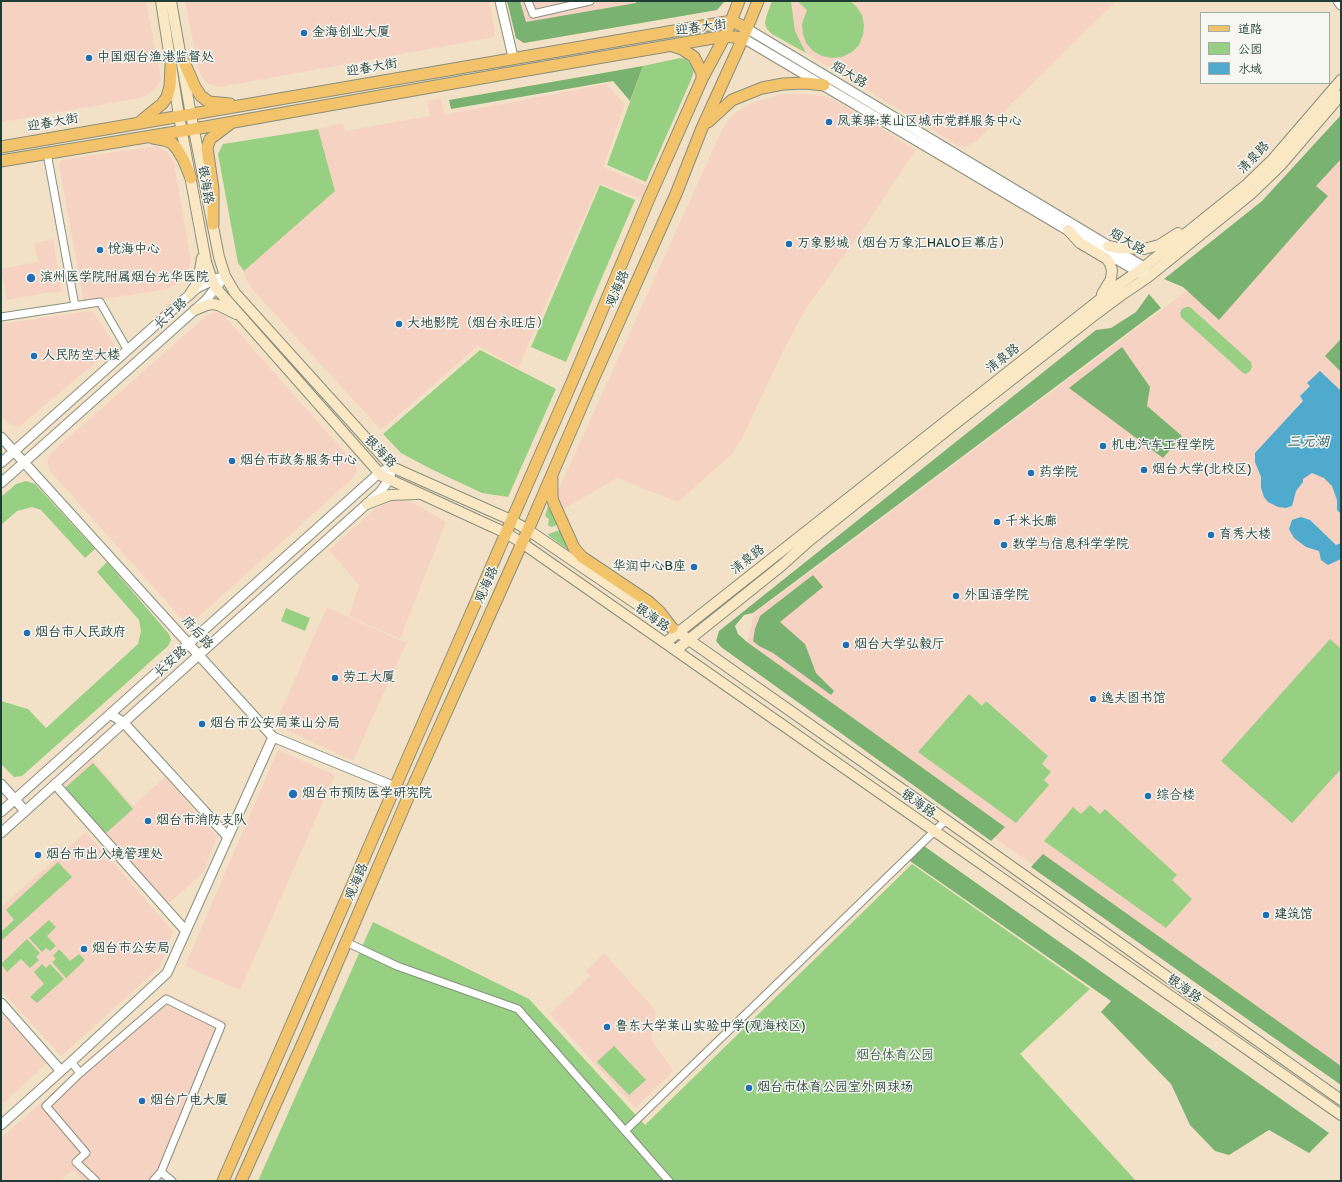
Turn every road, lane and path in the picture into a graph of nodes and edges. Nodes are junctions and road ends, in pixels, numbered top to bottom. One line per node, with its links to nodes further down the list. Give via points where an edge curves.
1 (161, 1): 16 (main road, 银海路)
2 (171, 1): 14 (main road, 银海路)
3 (500, 1): 15 (street)
4 (528, 1): 5 (street, via 532,14)
5 (590, 1)
6 (739, 1): 10 (main road, 观海路)
7 (758, 1): 11 (main road, 观海路)
8 (1338, 1): 9 (street)
9 (1341, 5)
10 (732, 21): 11 (main road, 迎春大街); 12 (main road, 观海路); 15 (main road, 迎春大街)
11 (745, 33): 12 (main road, 迎春大街); 19 (street, 烟大路); 26 (main road, 观海路); 38 (street, 烟大路)
12 (725, 36): 13 (main road, 迎春大街); 17 (main road, 观海路)
13 (672, 46): 17 (main road, via 682,48 694,57 702,73); 24 (main road, 迎春大街)
14 (181, 55): 21 (main road, via 201,96 209,102); 22 (main road, 银海路)
15 (513, 57): 21 (main road, 迎春大街)
16 (171, 66): 23 (main road, 银海路); 25 (main road, via 167,97)
17 (702, 80): 67 (main road, 观海路)
18 (1341, 80): 35 (main road, 清泉路, via 1273,159 1245,186)
19 (824, 86): 26 (main road, via 805,83 783,84 747,93 732,100); 36 (street, 烟大路)
20 (1341, 95): 41 (main road, 清泉路, via 1280,166 1252,193)
21 (244, 105): 22 (main road, 迎春大街)
22 (191, 114): 23 (main road, 迎春大街); 27 (main road, 银海路)
23 (179, 116): 25 (main road, 迎春大街); 28 (main road, 银海路)
24 (232, 122): 27 (main road, 迎春大街); 34 (main road, via 210,139 207,148 213,189)
25 (139, 123): 30 (main road, 迎春大街)
26 (702, 128): 59 (main road, 观海路, via 676,194)
27 (194, 129): 28 (main road, 迎春大街); 34 (main road, 银海路)
28 (182, 131): 29 (main road, 迎春大街); 33 (main road, 银海路)
29 (145, 137): 31 (main road, 迎春大街); 33 (main road, via 172,143 183,159)
30 (1, 147)
31 (47, 153): 32 (main road, 迎春大街); 45 (street)
32 (1, 161)
33 (190, 178): 37 (main road, 银海路)
34 (213, 224): 40 (main road, 银海路)
35 (1196, 225): 38 (main road, via 1178,232 1159,245 1144,249); 39 (main road, 清泉路)
36 (1068, 230): 39 (street, 烟大路); 44 (main road, via 1080,243 1107,259 1110,264 1112,279)
37 (203, 246): 42 (main road, 银海路); 43 (main road, via 198,282)
38 (1108, 246): 39 (street, 烟大路)
39 (1141, 269): 41 (street, 烟大路); 44 (main road, 清泉路)
40 (225, 276): 42 (street, 长宁路); 58 (main road, 银海路, via 235,293)
41 (1148, 278): 72 (main road, 清泉路, via 1087,321 957,422)
42 (214, 284): 43 (street, 长宁路, via 197,288); 47 (street, 长宁路, via 206,300); 49 (main road, 银海路)
43 (190, 294): 46 (street, 长宁路)
44 (1097, 302): 71 (main road, 清泉路)
45 (75, 306): 48 (street); 51 (street, via 100,302)
46 (173, 309): 50 (street, via 184,306 187,309 188,313); 51 (street, 长宁路)
47 (195, 310): 49 (main road, via 207,305 218,305); 50 (street, 长宁路)
48 (1, 316)
49 (243, 318): 60 (main road, 银海路)
50 (184, 320): 53 (street, 长宁路)
51 (127, 349): 52 (street, 长宁路)
52 (104, 371): 53 (street); 55 (street, 长宁路)
53 (114, 382): 57 (street, 长宁路)
54 (1, 437): 55 (street, 府后路)
55 (14, 452): 56 (street, 长宁路); 57 (street, 府后路)
56 (1, 463)
57 (23, 463): 62 (street, 长宁路); 73 (street, 府后路)
58 (392, 467): 60 (street); 61 (street, 长安路); 67 (main road, 银海路)
59 (554, 468): 68 (main road, 观海路); 71 (main road, via 551,486 554,506 574,548 582,557 649,602)
60 (379, 473): 61 (main road, 银海路); 64 (street)
61 (389, 480): 63 (main road, 银海路); 65 (street, 长安路)
62 (1, 483)
63 (421, 494): 65 (main road, via 390,495); 69 (main road, 银海路)
64 (348, 501): 66 (street); 73 (street)
65 (367, 504): 66 (street, 长安路)
66 (358, 512): 76 (street, 长安路)
67 (511, 520): 68 (main road, 银海路); 69 (main road, 观海路)
68 (528, 530): 70 (main road, 观海路); 71 (main road, 银海路)
69 (506, 533): 70 (main road, 银海路); 82 (main road, 观海路)
70 (522, 543): 74 (main road, 银海路); 83 (main road, 观海路)
71 (674, 630): 72 (main road, 银海路); 74 (main road, 清泉路)
72 (688, 640): 75 (main road, 清泉路); 87 (main road, 银海路)
73 (188, 643): 76 (street, 府后路); 77 (street)
74 (665, 643): 75 (main road, 银海路)
75 (676, 650): 88 (main road, 银海路)
76 (199, 655): 78 (street, 长安路); 79 (street, 府后路)
77 (110, 714): 78 (street); 84 (street)
78 (124, 722): 81 (street, 长安路); 90 (street)
79 (273, 737): 82 (street, 府后路); 90 (street)
80 (1, 784): 84 (street)
81 (55, 784): 85 (street, 长安路); 91 (street)
82 (395, 787): 83 (street, 府后路); 105 (main road, 观海路)
83 (410, 793): 92 (main road, 观海路)
84 (15, 800): 85 (street); 86 (street)
85 (25, 811): 89 (street, 长安路)
86 (1, 812)
87 (946, 820): 88 (street); 97 (main road, 银海路)
88 (934, 832): 98 (main road, 银海路); 100 (street)
89 (1, 833)
90 (228, 837): 91 (street)
91 (185, 930): 94 (street, via 167,972)
92 (346, 942): 100 (street, via 397,966 518,1009); 106 (main road, 观海路)
93 (1, 1003): 95 (street)
94 (71, 1062): 95 (street); 96 (street)
95 (61, 1071): 99 (street)
96 (80, 1073): 101 (street, via 166,999 221,1026); 102 (street, via 46,1106 86,1153 76,1162)
97 (1341, 1100)
98 (1341, 1115)
99 (1, 1125)
100 (625, 1131): 107 (street)
101 (160, 1172): 103 (street); 104 (street)
102 (96, 1181)
103 (153, 1181)
104 (172, 1181)
105 (224, 1181)
106 (242, 1181)
107 (669, 1181)

